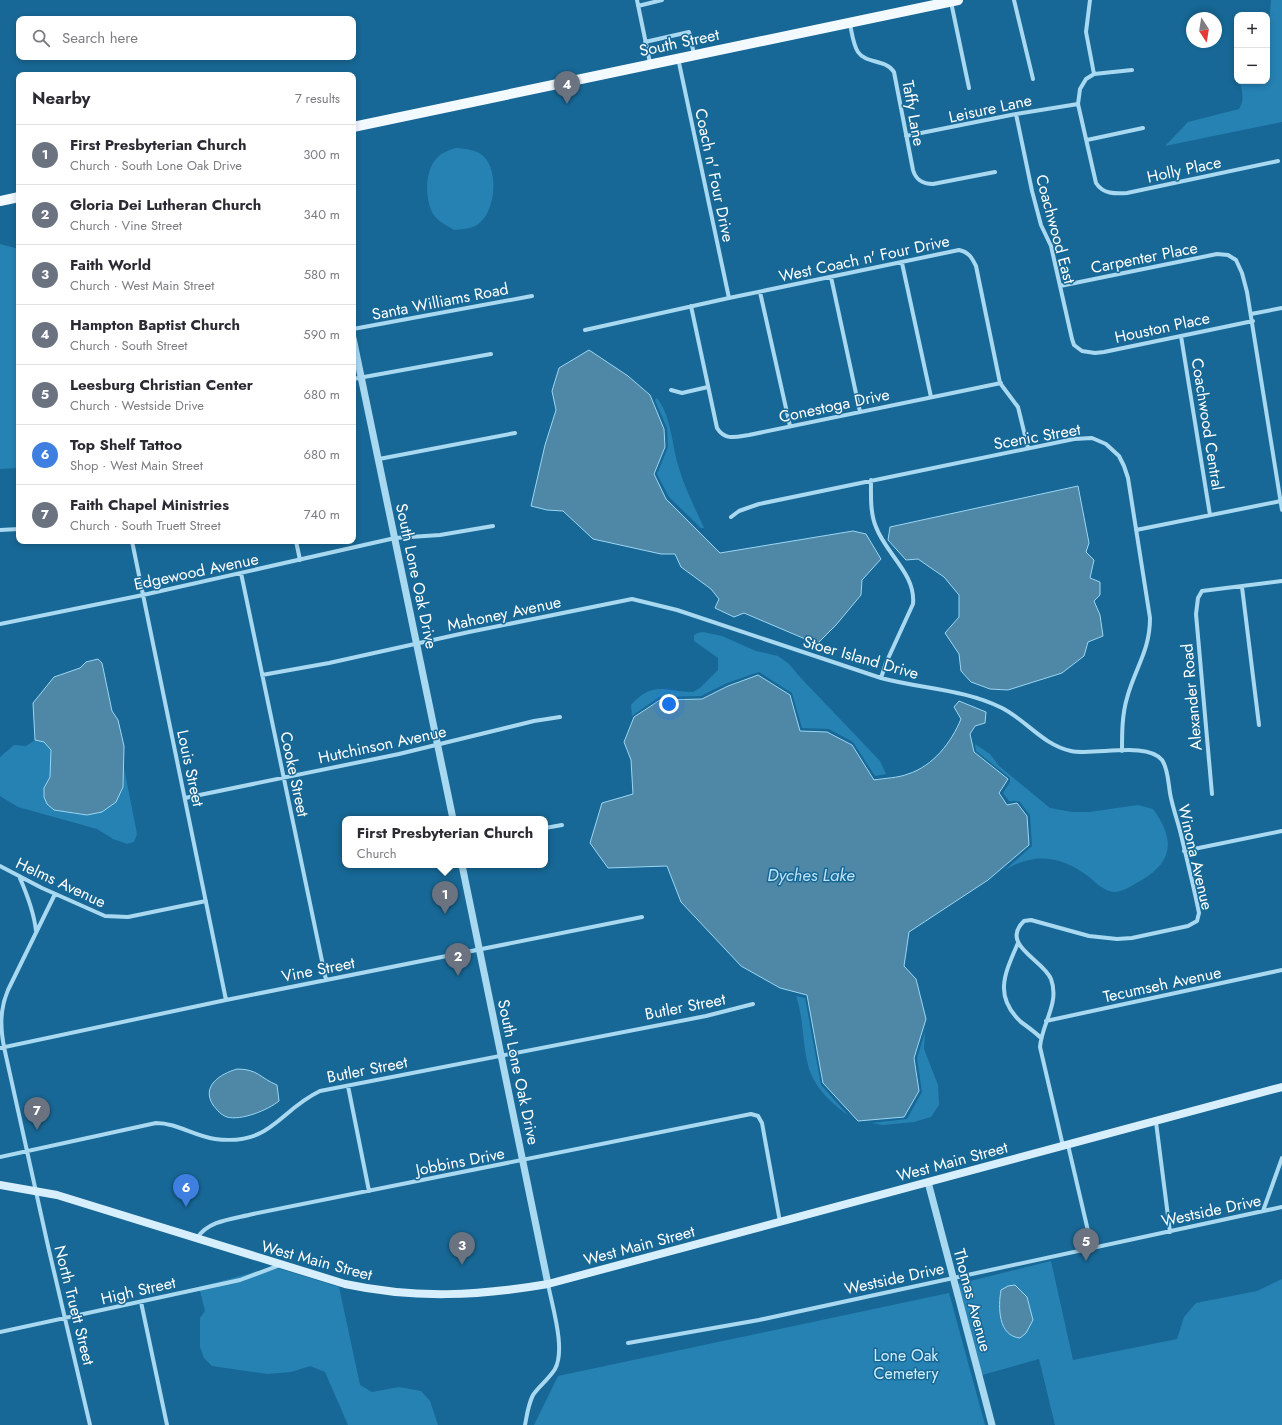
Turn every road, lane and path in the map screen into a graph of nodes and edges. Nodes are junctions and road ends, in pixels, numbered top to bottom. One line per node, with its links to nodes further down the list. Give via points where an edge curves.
1 (637, 0): 6 (street)
2 (662, 0): 6 (street)
3 (1014, 0): 14 (street)
4 (1090, 0): 13 (street, via 1086,32)
5 (954, 1): 7 (main road, South Street); 15 (street)
6 (638, 6): 8 (street)
7 (850, 22): 9 (main road, South Street); 20 (street, Taffy Lane, via 855,47 862,57 887,65 894,72)
8 (646, 42): 9 (street, via 689,32); 11 (street)
9 (694, 54): 10 (main road, South Street)
10 (678, 58): 11 (main road, South Street); 31 (street, Coach n' Four Drive)
11 (650, 64): 18 (main road, South Street)
12 (1132, 70): 13 (street)
13 (1094, 74): 16 (street, via 1082,83)
14 (1033, 79)
15 (969, 88)
16 (1078, 104): 17 (street, Leisure Lane); 21 (street)
17 (1016, 114): 20 (street, Leisure Lane); 28 (street, Coachwood East, via 1041,225 1051,246)
18 (356, 126)
19 (1143, 128): 21 (street)
20 (906, 136): 23 (street, Taffy Lane, via 913,170 921,182 933,184)
21 (1087, 140): 22 (street, Holly Place, via 1097,185 1111,193 1123,194)
22 (1278, 161)
23 (994, 172)
24 (16, 198): 25 (main road)
25 (0, 201)
26 (902, 263): 27 (street, West Coach n' Four Drive); 44 (street, West Coach n' Four Drive, via 959,250 972,258); 47 (street)
27 (831, 276): 29 (street, West Coach n' Four Drive); 48 (street)
28 (1060, 286): 34 (street, Carpenter Place, via 1217,254 1232,257 1239,264); 39 (street, Coachwood East, via 1072,339)
29 (760, 292): 31 (street, West Coach n' Four Drive); 49 (street)
30 (532, 296): 36 (street, Santa Williams Road)
31 (729, 298): 32 (street, West Coach n' Four Drive)
32 (691, 306): 37 (street, West Coach n' Four Drive); 45 (street, Conestoga Drive)
33 (1282, 308): 34 (street)
34 (1251, 314): 35 (street)
35 (1253, 321): 38 (street, Houston Place); 54 (street)
36 (356, 328)
37 (585, 330)
38 (1181, 336): 39 (street, Houston Place, via 1095,353); 56 (street, Coachwood Central)
39 (1077, 348)
40 (356, 353): 42 (street, South Lone Oak Drive)
41 (491, 354): 42 (street)
42 (361, 377): 43 (street); 52 (street, South Lone Oak Drive)
43 (356, 378)
44 (1001, 383): 47 (street, Conestoga Drive); 51 (street, West Coach n' Four Drive, via 1018,406)
45 (708, 387): 46 (street, via 682,393); 49 (street, Conestoga Drive, via 717,428 724,436 732,438)
46 (671, 390)
47 (931, 397): 48 (street, Conestoga Drive)
48 (860, 412): 49 (street, Conestoga Drive)
49 (790, 426)
50 (516, 433): 52 (street)
51 (1028, 448): 53 (street, Scenic Street); 61 (street, Scenic Street, via 1084,438 1092,438 1106,444 1119,456 1124,466)
52 (379, 459): 62 (street, South Lone Oak Drive)
53 (871, 480): 57 (street, Scenic Street, via 759,504 739,511); 74 (street, via 875,525 909,581 914,597)
54 (1281, 501): 55 (street); 56 (street)
55 (1282, 510)
56 (1210, 515): 61 (street)
57 (731, 517)
58 (493, 526): 62 (street, Edgewood Avenue, via 440,535)
59 (16, 529): 60 (street)
60 (0, 530)
61 (1136, 530): 78 (street, Scenic Street, via 1150,629 1146,650 1124,710)
62 (395, 538): 65 (street, Edgewood Avenue); 72 (street, South Lone Oak Drive)
63 (133, 544): 69 (street, Louis Street)
64 (297, 544): 65 (street)
65 (300, 560): 66 (street, Edgewood Avenue)
66 (241, 573): 69 (street, Edgewood Avenue); 73 (street, Cooke Street)
67 (1282, 581): 68 (street)
68 (1242, 587): 76 (street); 80 (street, Alexander Road, via 1202,591 1198,598 1196,614 1202,699)
69 (143, 595): 71 (street, Edgewood Avenue); 81 (street, Louis Street)
70 (634, 599): 72 (street, Mahoney Avenue); 74 (street, Stoer Island Drive, via 677,610)
71 (0, 624)
72 (417, 644): 73 (street, Mahoney Avenue); 77 (street, South Lone Oak Drive)
73 (262, 675): 79 (street, Cooke Street)
74 (881, 678): 78 (street, Stoer Island Drive, via 982,699 1004,708 1047,741 1071,751)
75 (560, 717): 77 (street, Hutchinson Avenue)
76 (1259, 725)
77 (438, 745): 79 (street, Hutchinson Avenue); 82 (street, South Lone Oak Drive)
78 (1122, 751): 86 (street, Winona Avenue, via 1150,752 1165,764)
79 (283, 777): 81 (street, Hutchinson Avenue); 97 (street, Cooke Street)
80 (1212, 794)
81 (185, 798): 91 (street, Louis Street)
82 (452, 816)
83 (562, 825): 84 (street)
84 (548, 827)
85 (1282, 831): 86 (street)
86 (1184, 851): 94 (street, Winona Avenue, via 1199,913 1195,924 1117,939 1089,936 1028,920 1018,929)
87 (0, 866): 89 (street, Helms Avenue)
88 (463, 868): 95 (street, South Lone Oak Drive)
89 (19, 876): 90 (street, Helms Avenue); 93 (street, via 31,906)
90 (55, 894): 91 (street, Helms Avenue, via 105,916 120,918); 93 (street, North Truett Street)
91 (206, 901): 98 (street, Louis Street)
92 (642, 917): 95 (street, Vine Street)
93 (36, 932): 102 (street, North Truett Street, via 4,1001 0,1021)
94 (1018, 943): 100 (street, via 1026,954 1044,966 1052,980 1053,1002); 101 (street, via 1003,984 1005,998 1014,1014)
95 (479, 949): 97 (street, Vine Street); 103 (street, South Lone Oak Drive)
96 (1282, 970): 100 (street, Tecumseh Avenue)
97 (326, 980): 98 (street, Vine Street)
98 (226, 1000): 102 (street, Vine Street)
99 (754, 1004): 103 (street, Butler Street, via 706,1016)
100 (1046, 1021): 101 (street)
101 (1041, 1038): 107 (street, via 1040,1047)
102 (2, 1047): 108 (street, North Truett Street)
103 (501, 1055): 104 (street, Butler Street); 111 (street, South Lone Oak Drive)
104 (348, 1086): 108 (street, Butler Street, via 320,1091 267,1130 243,1138 213,1139 174,1125 156,1123); 115 (street)
105 (1282, 1087): 106 (main road, West Main Street)
106 (1156, 1122): 107 (main road, West Main Street); 119 (street)
107 (1066, 1145): 112 (main road, West Main Street); 121 (street)
108 (27, 1151): 109 (street, Butler Street); 114 (street, North Truett Street)
109 (0, 1156)
110 (1282, 1158): 117 (street)
111 (522, 1160): 115 (street, Jobbins Drive); 118 (street, Jobbins Drive, via 750,1114 758,1116 762,1123); 124 (street, South Lone Oak Drive)
112 (928, 1182): 118 (main road, West Main Street); 123 (street, Thomas Avenue)
113 (0, 1185): 114 (main road, West Main Street)
114 (37, 1191): 120 (main road, West Main Street); 126 (street, North Truett Street)
115 (369, 1191): 120 (street, Jobbins Drive, via 214,1223)
116 (1282, 1207): 117 (street, Westside Drive)
117 (1263, 1211): 119 (street, Westside Drive)
118 (780, 1222): 124 (main road, West Main Street)
119 (1170, 1232): 121 (street, Westside Drive)
120 (197, 1239): 122 (main road, West Main Street)
121 (1092, 1248): 123 (street, Westside Drive)
122 (280, 1265): 124 (main road, West Main Street, via 370,1290 414,1294 504,1292); 125 (street, High Street, via 240,1280)
123 (952, 1278): 128 (street, Westside Drive, via 759,1320); 132 (street, Thomas Avenue)
124 (548, 1284): 131 (street, via 558,1340 558,1361 534,1395)
125 (141, 1302): 126 (street, High Street); 130 (street)
126 (65, 1318): 127 (street, High Street); 129 (street, North Truett Street)
127 (0, 1332)
128 (628, 1343)
129 (90, 1425)
130 (167, 1425)
131 (525, 1425)
132 (992, 1425)

